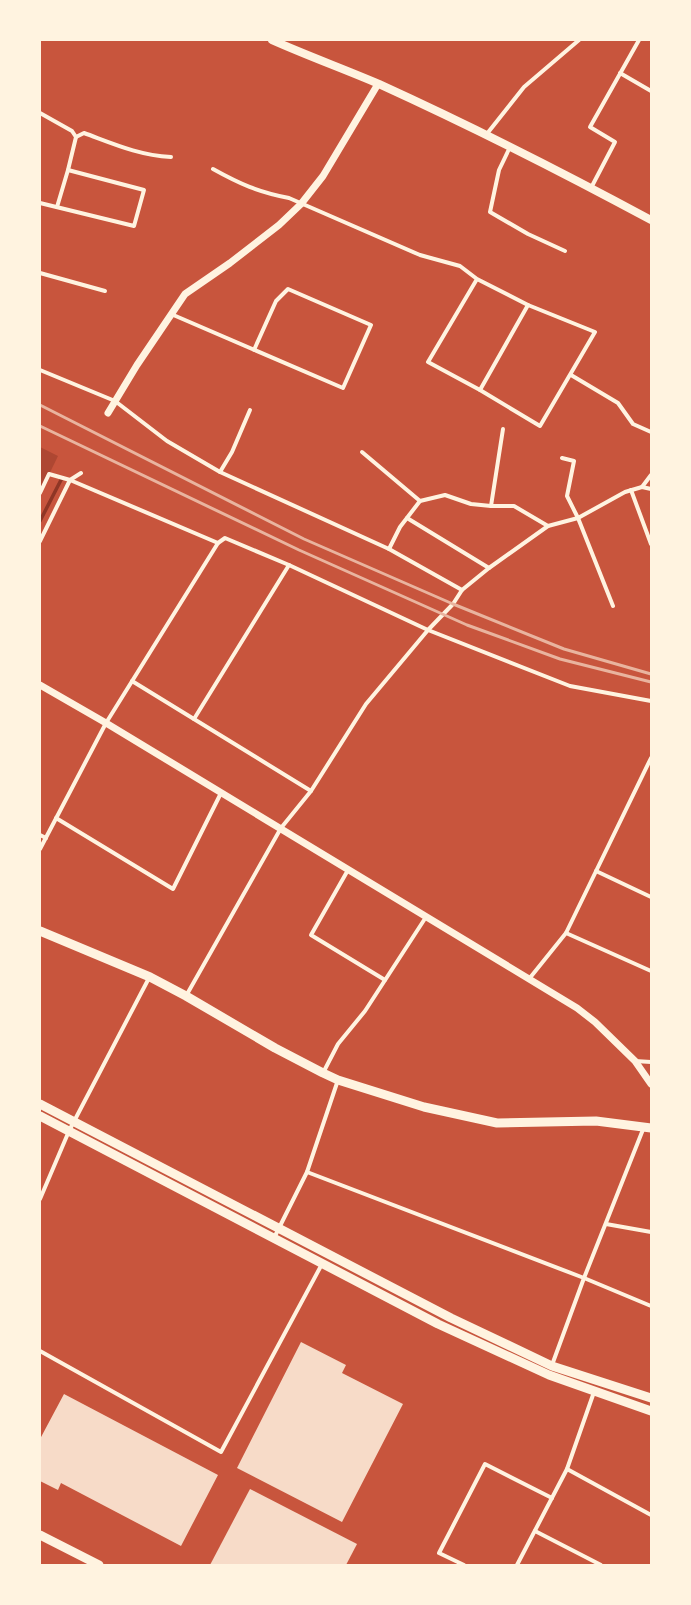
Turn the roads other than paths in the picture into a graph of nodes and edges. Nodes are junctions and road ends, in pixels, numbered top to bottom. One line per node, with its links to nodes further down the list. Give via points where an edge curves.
1 (272, 40): 5 (main road)
2 (579, 40): 8 (street, via 524,87)
3 (639, 40): 4 (street)
4 (620, 73): 6 (street); 14 (street, via 590,127 615,142)
5 (378, 84): 8 (main road); 16 (street, via 323,176)
6 (651, 91)
7 (40, 114): 9 (street, via 72,131)
8 (486, 134): 10 (main road)
9 (76, 137): 11 (street, via 84,132 125,149 152,156); 13 (street)
10 (510, 146): 14 (main road); 19 (street, via 499,170 490,212)
11 (171, 157)
12 (213, 169): 16 (street, via 245,186 289,198)
13 (68, 170): 17 (street); 17 (street, via 144,190 134,226)
14 (592, 188): 18 (main road)
15 (40, 203): 17 (street)
16 (301, 204): 21 (street, via 420,255 460,266); 24 (street, via 279,225 186,294)
17 (57, 207)
18 (651, 220)
19 (565, 251)
20 (40, 273): 22 (street)
21 (476, 279): 23 (street); 28 (street, via 428,362)
22 (106, 291)
23 (528, 305): 27 (street, via 596,332); 28 (street)
24 (171, 314): 25 (street); 29 (street)
25 (254, 350): 25 (street, via 276,301 288,289 371,325 343,388)
26 (40, 370): 29 (street)
27 (571, 375): 28 (street, via 540,426); 33 (street, via 618,403 632,424)
28 (480, 390)
29 (115, 401): 31 (street); 36 (street, via 167,442)
30 (250, 410): 36 (street, via 232,452)
31 (108, 413)
32 (503, 429): 45 (street)
33 (651, 432)
34 (362, 452): 44 (street)
35 (562, 458): 47 (street, via 574,461 567,496)
36 (220, 472): 52 (street)
37 (81, 473): 39 (street)
38 (651, 475): 40 (street)
39 (70, 480): 43 (street, via 49,474); 49 (street); 50 (street)
40 (642, 487): 41 (street); 42 (street)
41 (651, 489)
42 (631, 490): 47 (street); 51 (street)
43 (40, 493)
44 (420, 502): 45 (street, via 445,495 471,504); 46 (street)
45 (491, 506): 48 (street, via 514,506)
46 (407, 518): 52 (street); 54 (street)
47 (578, 518): 48 (street); 56 (street)
48 (548, 526): 54 (street)
49 (40, 541)
50 (218, 543): 53 (street, via 225,538); 58 (street)
51 (651, 544)
52 (389, 549): 55 (street)
53 (289, 565): 57 (street); 61 (street)
54 (489, 568): 55 (street)
55 (462, 590): 57 (street, via 453,604)
56 (613, 606)
57 (428, 630): 60 (street, via 570,686); 64 (street, via 366,704)
58 (132, 681): 61 (street); 62 (street)
59 (40, 685): 62 (street)
60 (651, 701)
61 (194, 719): 64 (street)
62 (106, 723): 65 (street); 66 (street)
63 (651, 758): 72 (street)
64 (310, 791): 67 (street)
65 (221, 793): 66 (street, via 173,889); 67 (street)
66 (56, 818): 69 (street)
67 (281, 828): 71 (street); 81 (street)
68 (40, 835): 69 (street)
69 (46, 838): 70 (street)
70 (40, 849)
71 (348, 870): 74 (street); 80 (street, via 312,935)
72 (596, 871): 73 (street); 76 (street)
73 (651, 897)
74 (426, 917): 79 (street); 80 (street)
75 (40, 931): 78 (main road)
76 (566, 933): 77 (street); 79 (street)
77 (651, 971)
78 (150, 977): 81 (main road); 89 (street)
79 (530, 979): 82 (street, via 595,1022)
80 (385, 980): 84 (street, via 365,1011 338,1044)
81 (186, 996): 84 (main road)
82 (635, 1061): 83 (street); 86 (street)
83 (651, 1062)
84 (323, 1073): 85 (main road)
85 (338, 1080): 90 (main road, via 424,1107 497,1123 596,1122); 92 (street)
86 (651, 1084)
87 (40, 1104): 89 (main road)
88 (40, 1116): 91 (main road)
89 (74, 1121): 91 (street); 95 (main road)
90 (647, 1127): 94 (street)
91 (68, 1131): 93 (street); 97 (main road)
92 (307, 1172): 95 (street); 99 (street)
93 (40, 1199)
94 (606, 1224): 96 (street); 99 (street)
95 (279, 1229): 97 (street); 102 (main road, via 451,1318)
96 (651, 1232)
97 (274, 1238): 98 (main road)
98 (322, 1263): 101 (street, via 221,1452); 103 (main road, via 438,1324)
99 (584, 1278): 100 (street); 102 (street)
100 (651, 1306)
101 (40, 1351)
102 (552, 1366): 103 (street); 105 (main road)
103 (549, 1375): 104 (main road)
104 (594, 1392): 106 (main road); 107 (street)
105 (651, 1398)
106 (651, 1411)
107 (567, 1469): 108 (street); 109 (street)
108 (552, 1498): 110 (street); 113 (street, via 485,1464 439,1553)
109 (651, 1515)
110 (535, 1531): 114 (street); 115 (street)
111 (40, 1535): 112 (main road)
112 (99, 1565)
113 (464, 1565)
114 (517, 1565)
115 (601, 1565)

